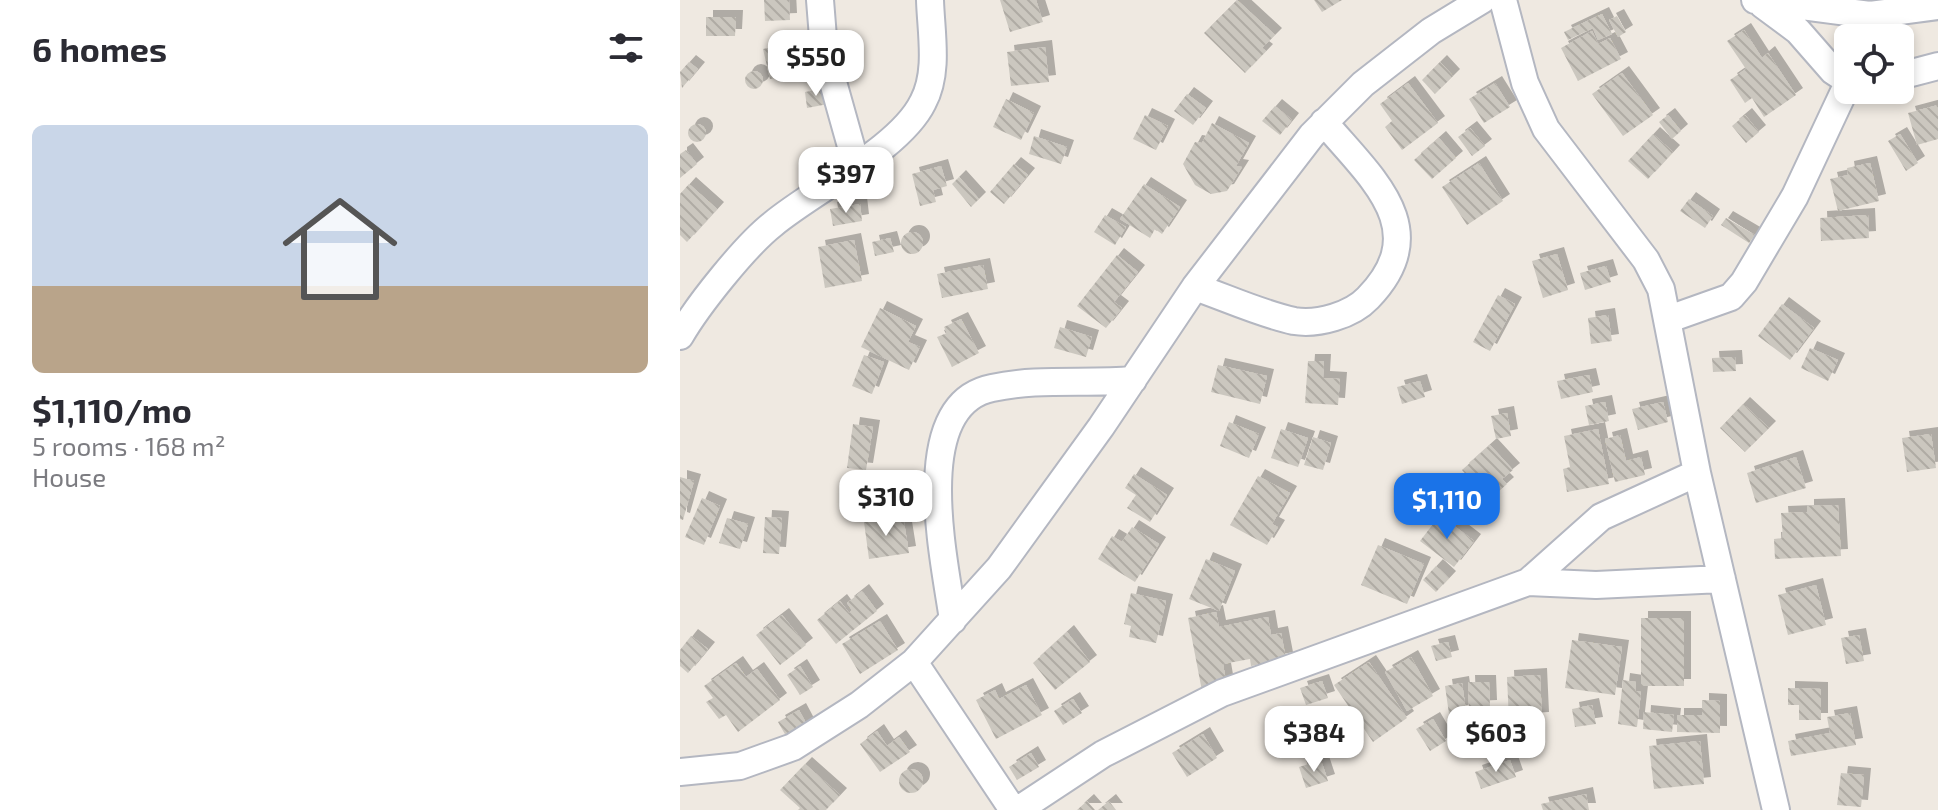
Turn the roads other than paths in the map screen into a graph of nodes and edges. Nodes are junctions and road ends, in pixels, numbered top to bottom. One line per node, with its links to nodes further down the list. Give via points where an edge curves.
1 (820, 0): 14 (street, via 824,50)
2 (930, 0): 14 (street, via 933,60 923,103 888,144)
3 (1482, 0): 13 (street, via 1431,31)
4 (1503, 0): 16 (street, via 1525,83 1546,129 1646,260)
5 (1758, 2): 7 (street); 10 (street, via 1798,31)
6 (1938, 6): 8 (street)
7 (1858, 24)
8 (1874, 24)
9 (1938, 66): 11 (street)
10 (1834, 72)
11 (1914, 72)
12 (1838, 104): 16 (street, via 1795,196 1744,282 1731,297)
13 (1324, 122): 15 (street); 15 (street, via 1373,180 1396,217 1398,245 1389,276 1360,307 1329,319 1296,321)
14 (856, 164): 17 (street, via 770,225)
15 (1195, 287): 18 (street)
16 (1669, 319): 19 (street)
17 (680, 336)
18 (1133, 380): 22 (street, via 999,568); 22 (street, via 989,388 959,406 947,423 938,495)
19 (1697, 473): 20 (street); 21 (street, via 1601,517)
20 (1722, 579): 21 (street, via 1596,585); 26 (street)
21 (1528, 582): 25 (street, via 1222,693 1103,754)
22 (953, 620): 23 (street)
23 (914, 662): 24 (street, via 793,747 740,766); 25 (street)
24 (680, 772)
25 (1015, 810)
26 (1776, 810)

